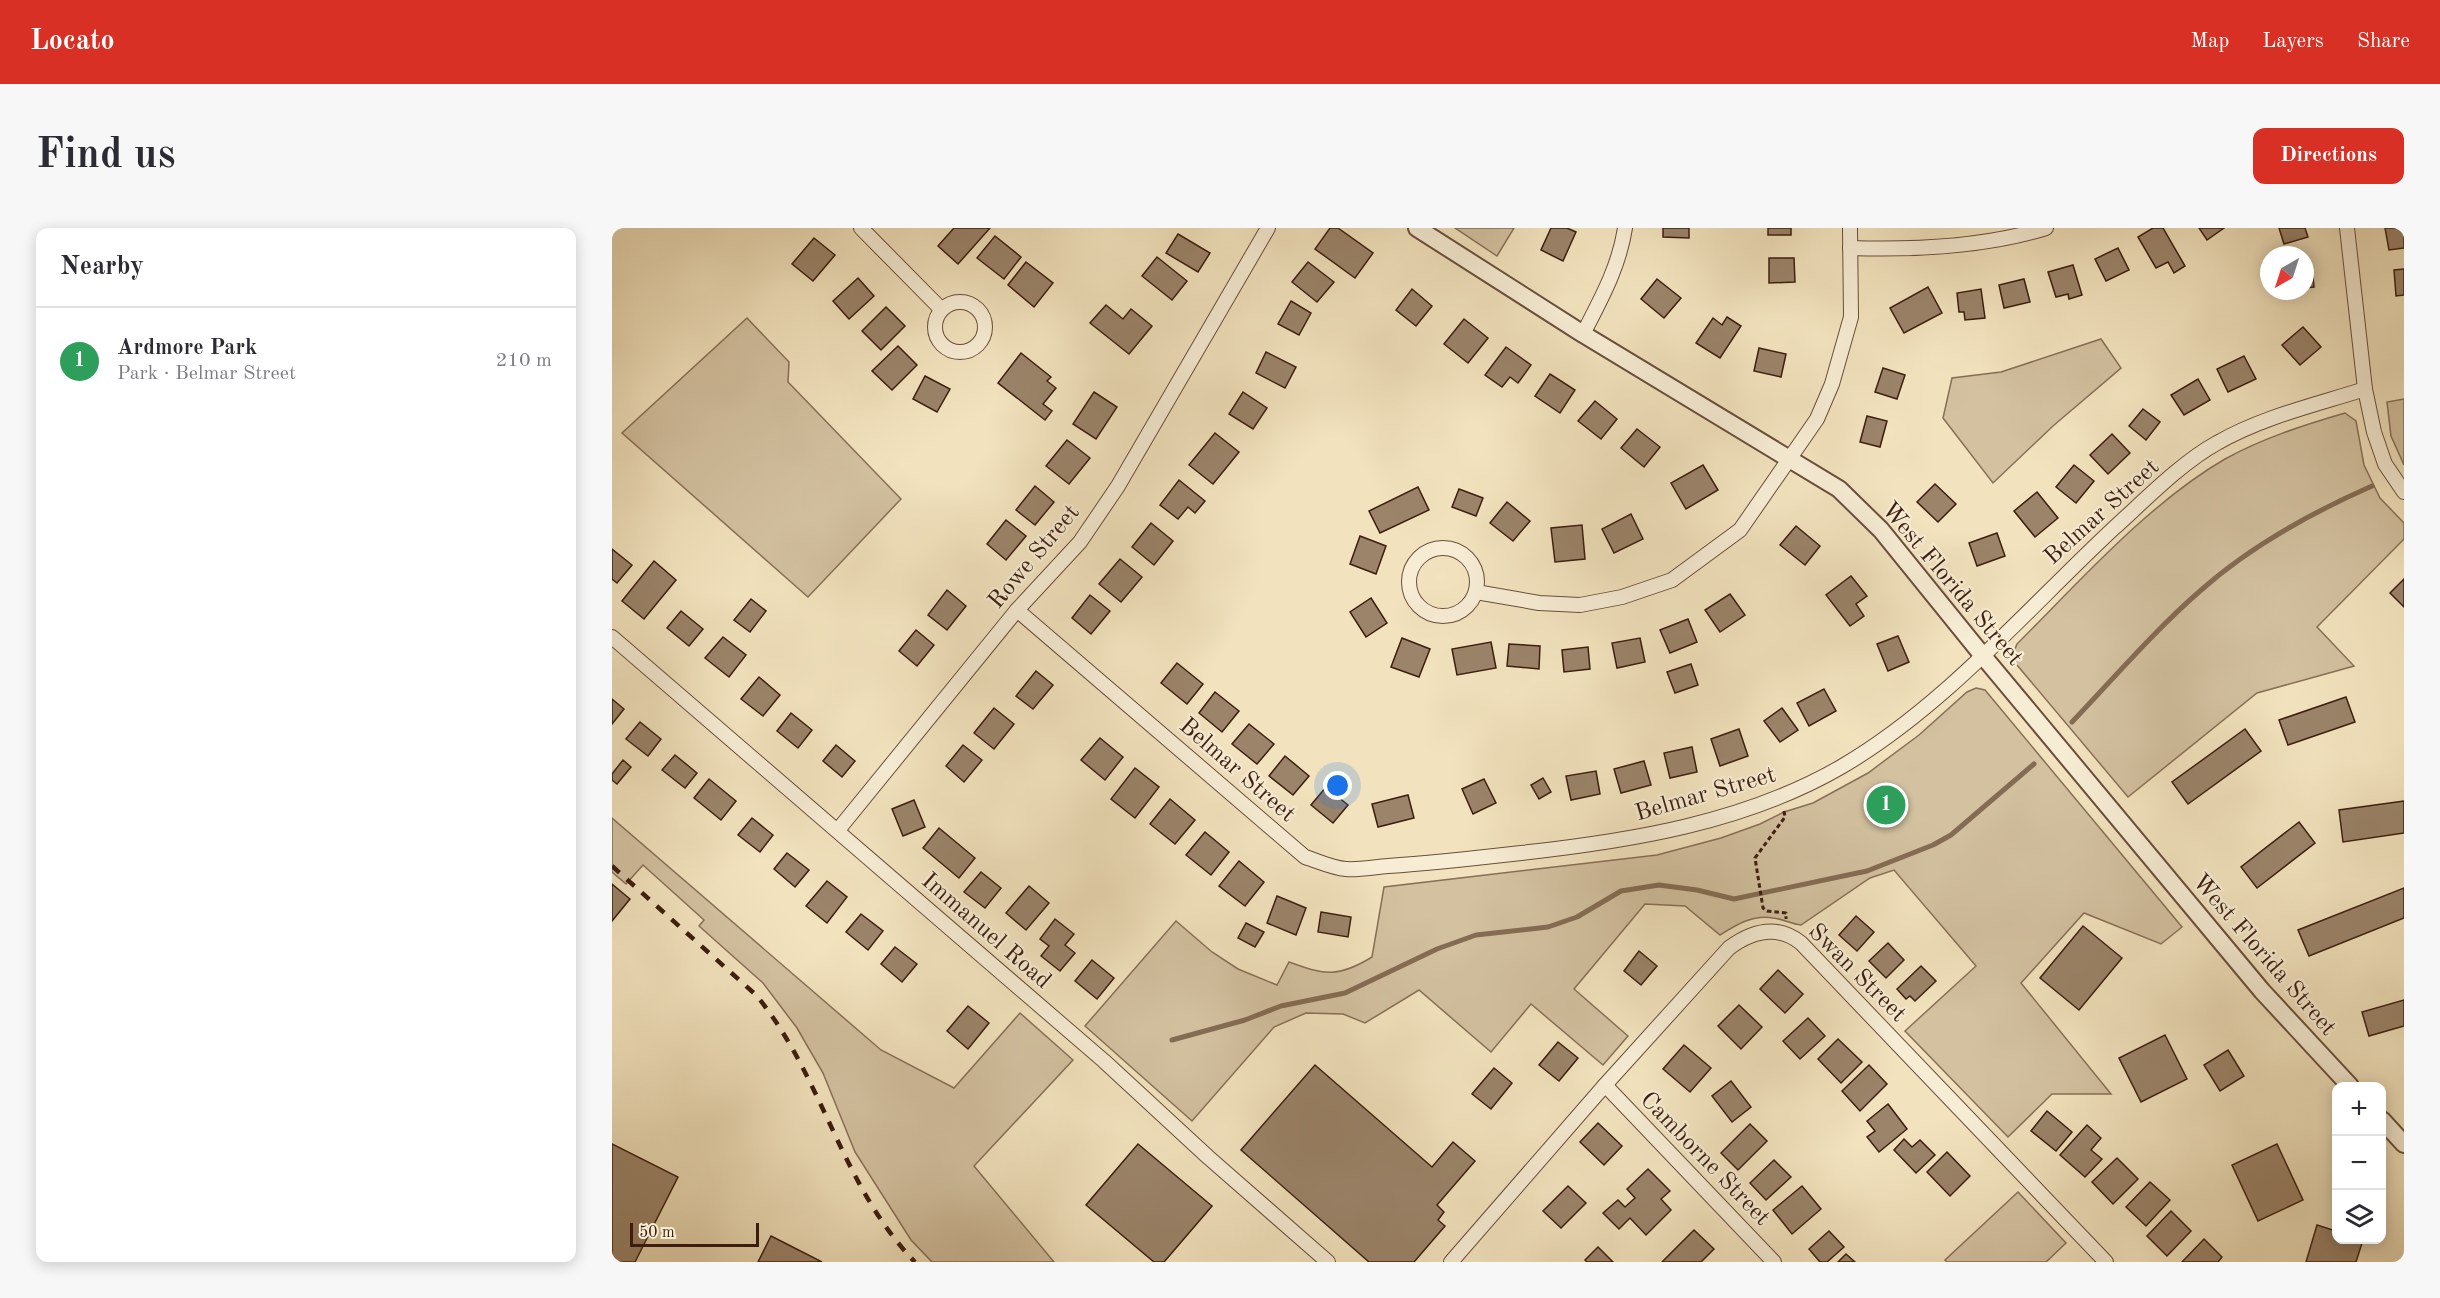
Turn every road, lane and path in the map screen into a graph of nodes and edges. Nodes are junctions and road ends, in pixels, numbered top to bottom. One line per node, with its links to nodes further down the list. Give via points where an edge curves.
1 (861, 228): 9 (street)
2 (1268, 228): 15 (street, Rowe Street, via 1112,495 1080,542)
3 (1417, 228): 10 (street, West Florida Street)
4 (1625, 228): 10 (street, via 1613,275)
5 (1850, 228): 8 (street)
6 (2046, 228): 8 (street, via 1937,247)
7 (2347, 228): 11 (street)
8 (1850, 248): 12 (street, via 1851,317 1843,350 1816,419)
9 (941, 309)
10 (1583, 334): 12 (street, West Florida Street)
11 (2364, 388): 13 (street, via 2385,464); 17 (street, Belmar Street, via 2258,423 2214,444 2160,486)
12 (1790, 460): 14 (street, via 1740,530 1672,580 1622,597 1580,605 1539,603); 17 (street, West Florida Street, via 1839,489 1881,530)
13 (2404, 492)
14 (1476, 592): 14 (street, via 1478,582 1471,561 1452,548 1429,550 1412,566 1409,578 1414,600 1432,614 1454,615 1471,602)
15 (1017, 610): 18 (street, Belmar Street, via 1305,857 1344,869 1560,849 1672,831); 19 (street, Rowe Street)
16 (612, 637): 19 (street, Immanuel Road)
17 (1983, 657): 18 (street, Belmar Street, via 1896,730 1841,767); 21 (street, West Florida Street, via 2262,991)
18 (1779, 797): 20 (path, via 1785,817 1755,858 1763,908 1786,913)
19 (838, 830): 25 (street, Immanuel Road)
20 (1784, 933): 22 (street, Swan Street, via 1750,934 1729,948); 28 (street, Swan Street, via 1801,943)
21 (2346, 1082)
22 (1605, 1085): 26 (street, Swan Street); 27 (street, Camborne Street)
23 (2386, 1124): 24 (street)
24 (2404, 1144)
25 (1328, 1262)
26 (1451, 1262)
27 (1774, 1262)
28 (2106, 1262)

